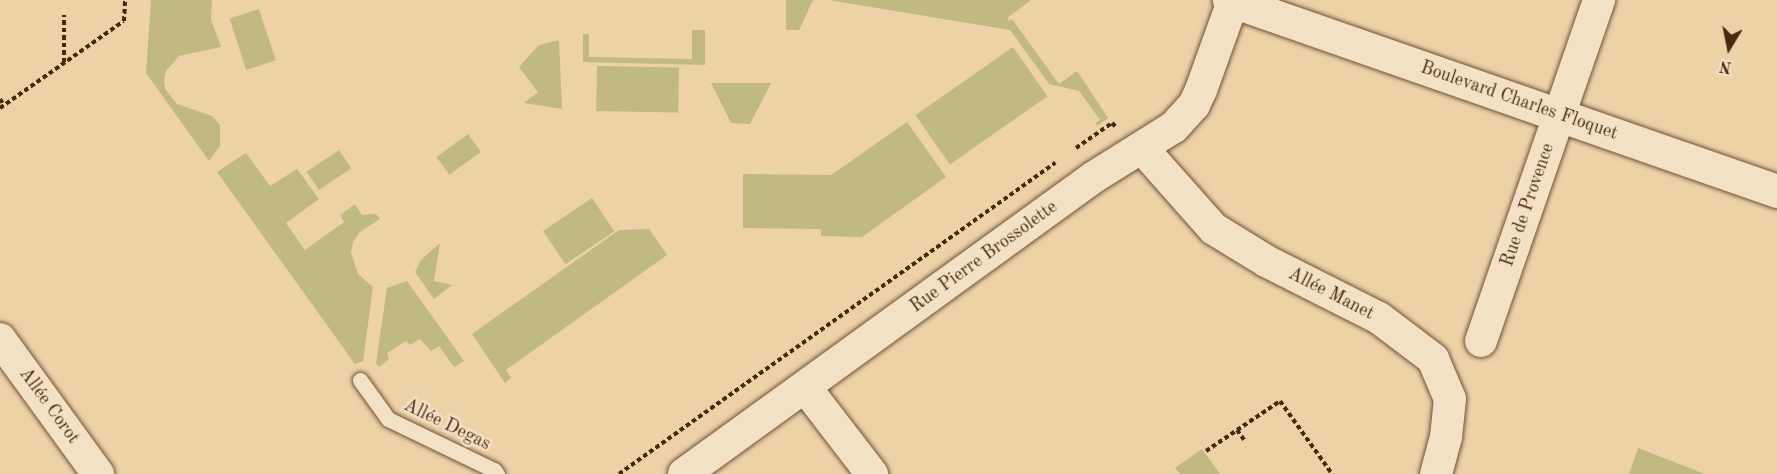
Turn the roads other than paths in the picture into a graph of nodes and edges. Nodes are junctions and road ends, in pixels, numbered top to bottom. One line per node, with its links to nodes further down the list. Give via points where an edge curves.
1 (1599, 0): 3 (street, Rue de Provence)
2 (1245, 4): 3 (street, Boulevard Charles Floquet); 4 (street, Rue Pierre Brossolette, via 1215,55 1194,105 1174,128)
3 (1559, 115): 5 (street, Boulevard Charles Floquet); 7 (street, Rue de Provence)
4 (1142, 148): 9 (street, Rue Pierre Brossolette, via 1094,177); 14 (street, Allée Manet, via 1214,229 1266,261 1379,318 1433,359 1450,399 1446,437)
5 (1777, 191)
6 (0, 339): 10 (street, Allée Corot)
7 (1481, 341)
8 (360, 380): 11 (lane, Allée Degas, via 388,419)
9 (805, 387): 12 (street, Rue Pierre Brossolette); 13 (street)
10 (98, 474)
11 (497, 474)
12 (684, 474)
13 (872, 474)
14 (1436, 474)

